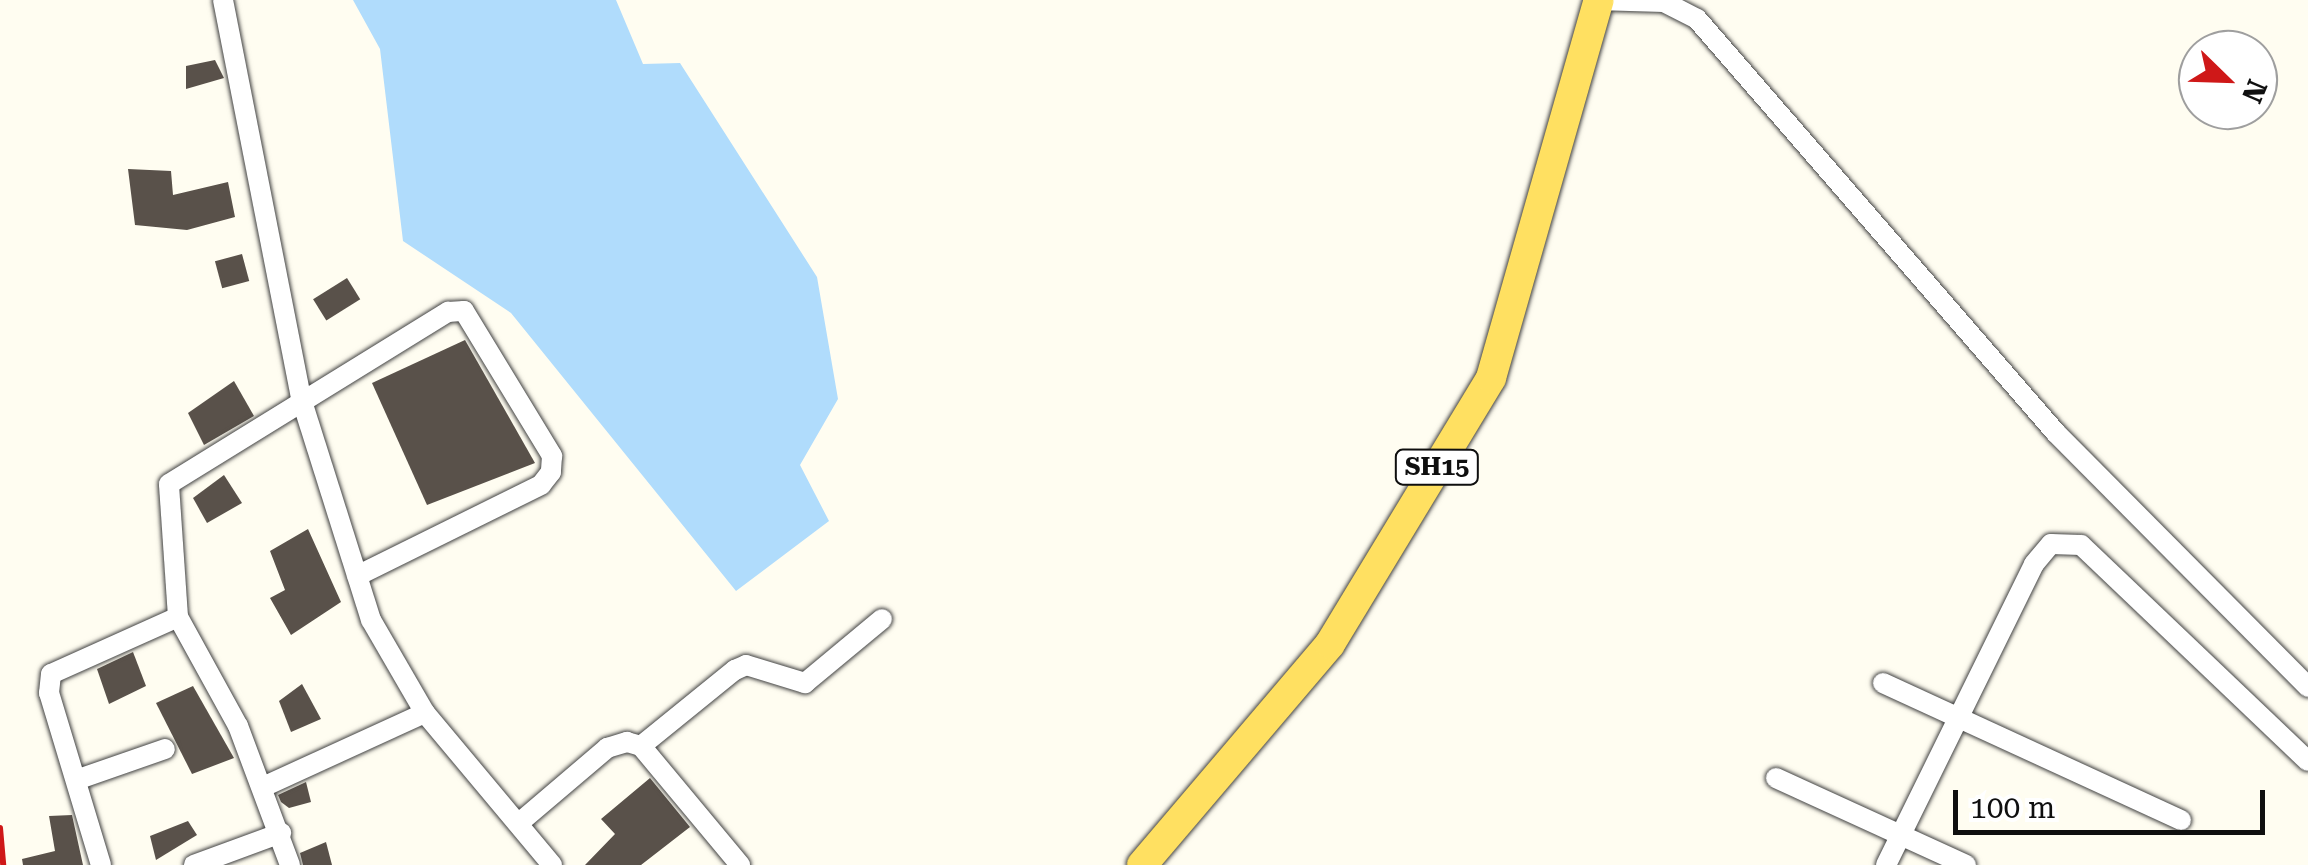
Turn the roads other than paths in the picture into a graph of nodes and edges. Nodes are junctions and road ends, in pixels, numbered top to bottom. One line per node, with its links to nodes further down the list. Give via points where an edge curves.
1 (223, 0): 3 (street)
2 (1598, 0): 8 (street, via 1664,2 1696,19 2056,433); 26 (main road, SH15, via 1491,378 1330,644)
3 (300, 398): 4 (street); 4 (street, via 448,312 464,311 552,456 541,485); 5 (street, via 169,484)
4 (357, 576): 9 (street, via 371,620)
5 (178, 617): 15 (street, via 51,674 49,693); 16 (street)
6 (882, 619): 11 (street, via 805,683 757,667 736,670)
7 (1883, 683): 10 (street)
8 (2308, 687)
9 (425, 713): 16 (street); 18 (street)
10 (1958, 718): 13 (street, via 2034,564 2064,541 2082,546); 17 (street); 20 (street)
11 (640, 746): 18 (street, via 607,748); 25 (street)
12 (164, 749): 15 (street)
13 (2308, 761)
14 (1776, 778): 20 (street)
15 (76, 780): 21 (street)
16 (263, 787): 19 (street)
17 (2181, 820)
18 (520, 823): 24 (street)
19 (281, 833): 22 (street); 23 (street)
20 (1900, 835): 27 (street); 28 (street)
21 (100, 865)
22 (194, 865)
23 (290, 865)
24 (552, 865)
25 (740, 865)
26 (1142, 865)
27 (1886, 865)
28 (1966, 865)

